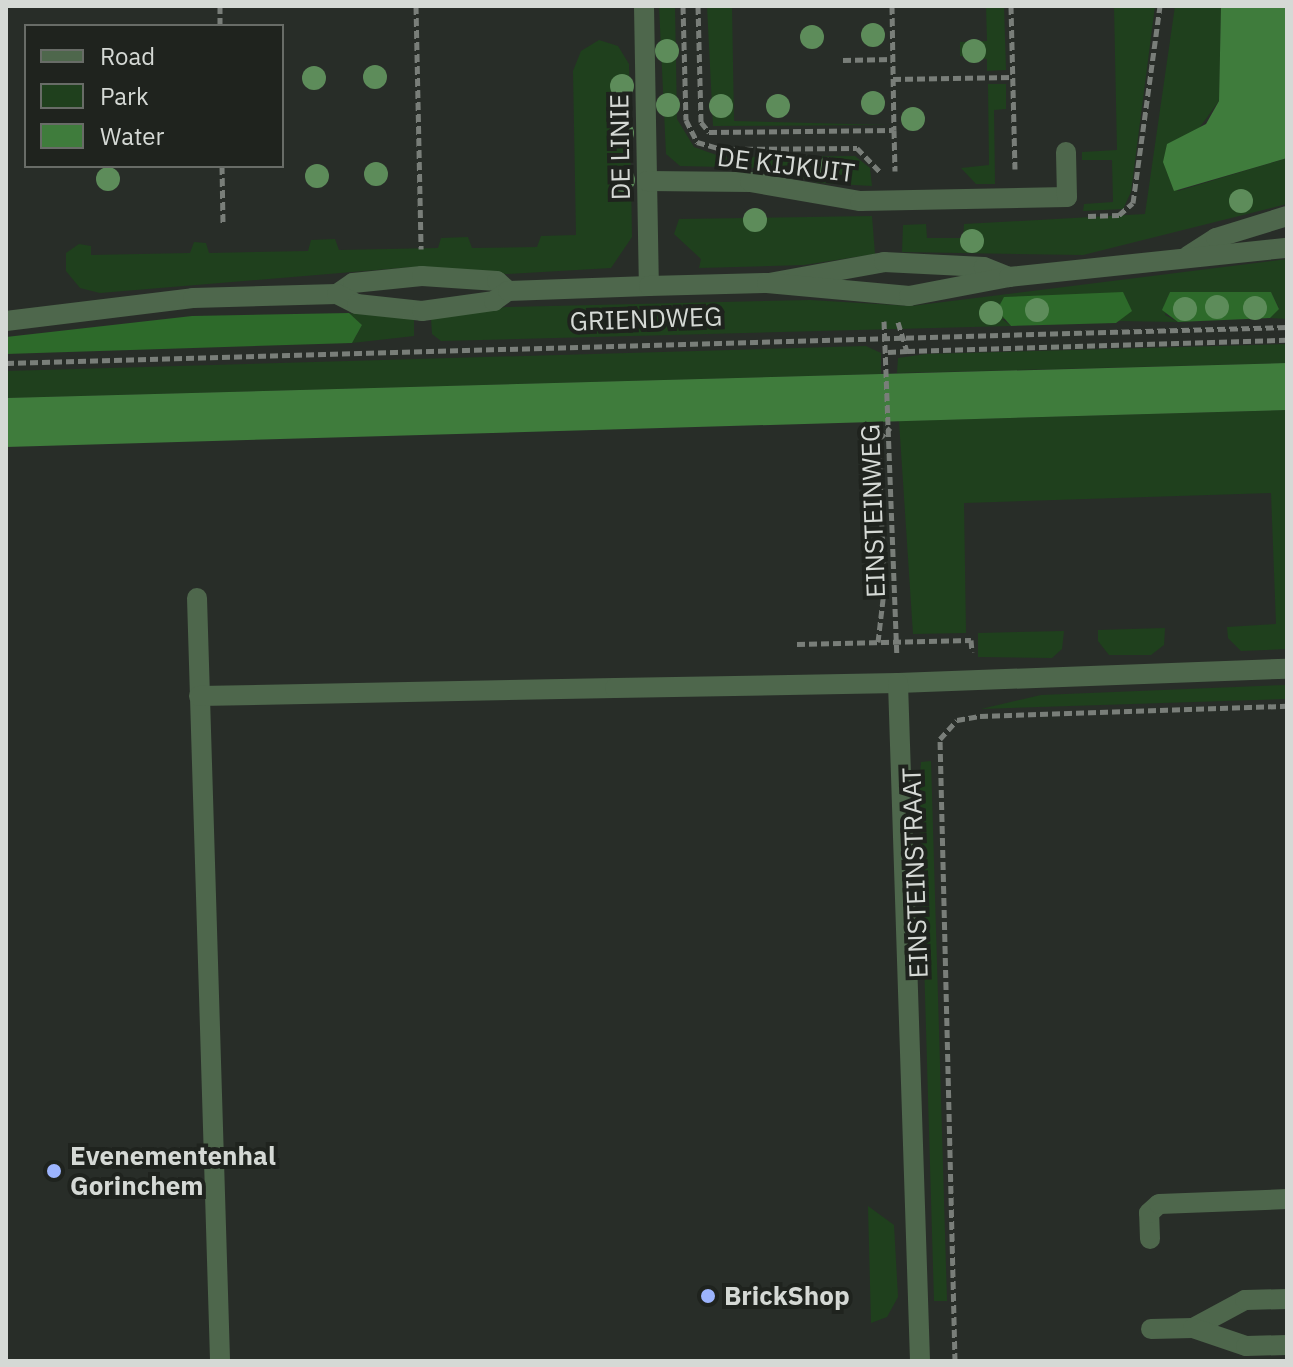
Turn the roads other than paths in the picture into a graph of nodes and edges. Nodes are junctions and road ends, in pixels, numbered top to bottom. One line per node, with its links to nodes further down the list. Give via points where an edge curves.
1 (644, 6): 3 (street, DE LINIE)
2 (1066, 152): 3 (street, DE KIJKUIT, via 1067,197 823,199 750,182)
3 (647, 181): 9 (street, DE LINIE)
4 (1287, 216): 6 (street, GRIENDWEG, via 1216,238)
5 (1287, 248): 6 (street, GRIENDWEG)
6 (1188, 256): 7 (street, GRIENDWEG)
7 (1009, 277): 8 (street, GRIENDWEG, via 884,297); 8 (street, GRIENDWEG, via 984,267 884,262)
8 (767, 283): 9 (street, GRIENDWEG)
9 (649, 286): 10 (street, GRIENDWEG)
10 (508, 291): 11 (street, GRIENDWEG, via 494,301 422,311 357,304); 11 (street, GRIENDWEG, via 497,281 422,276 353,283)
11 (337, 294): 12 (street, GRIENDWEG, via 193,298)
12 (6, 321)
13 (197, 598): 16 (street)
14 (1287, 669): 15 (street)
15 (898, 683): 16 (street); 24 (street, EINSTEINSTRAAT)
16 (199, 696): 23 (street)
17 (1287, 1199): 18 (street, via 1159,1204 1149,1213)
18 (1150, 1239)
19 (1287, 1299): 20 (street, via 1245,1300)
20 (1193, 1328): 21 (street); 22 (street, via 1246,1346)
21 (1151, 1329)
22 (1287, 1345)
23 (220, 1361)
24 (920, 1361)

